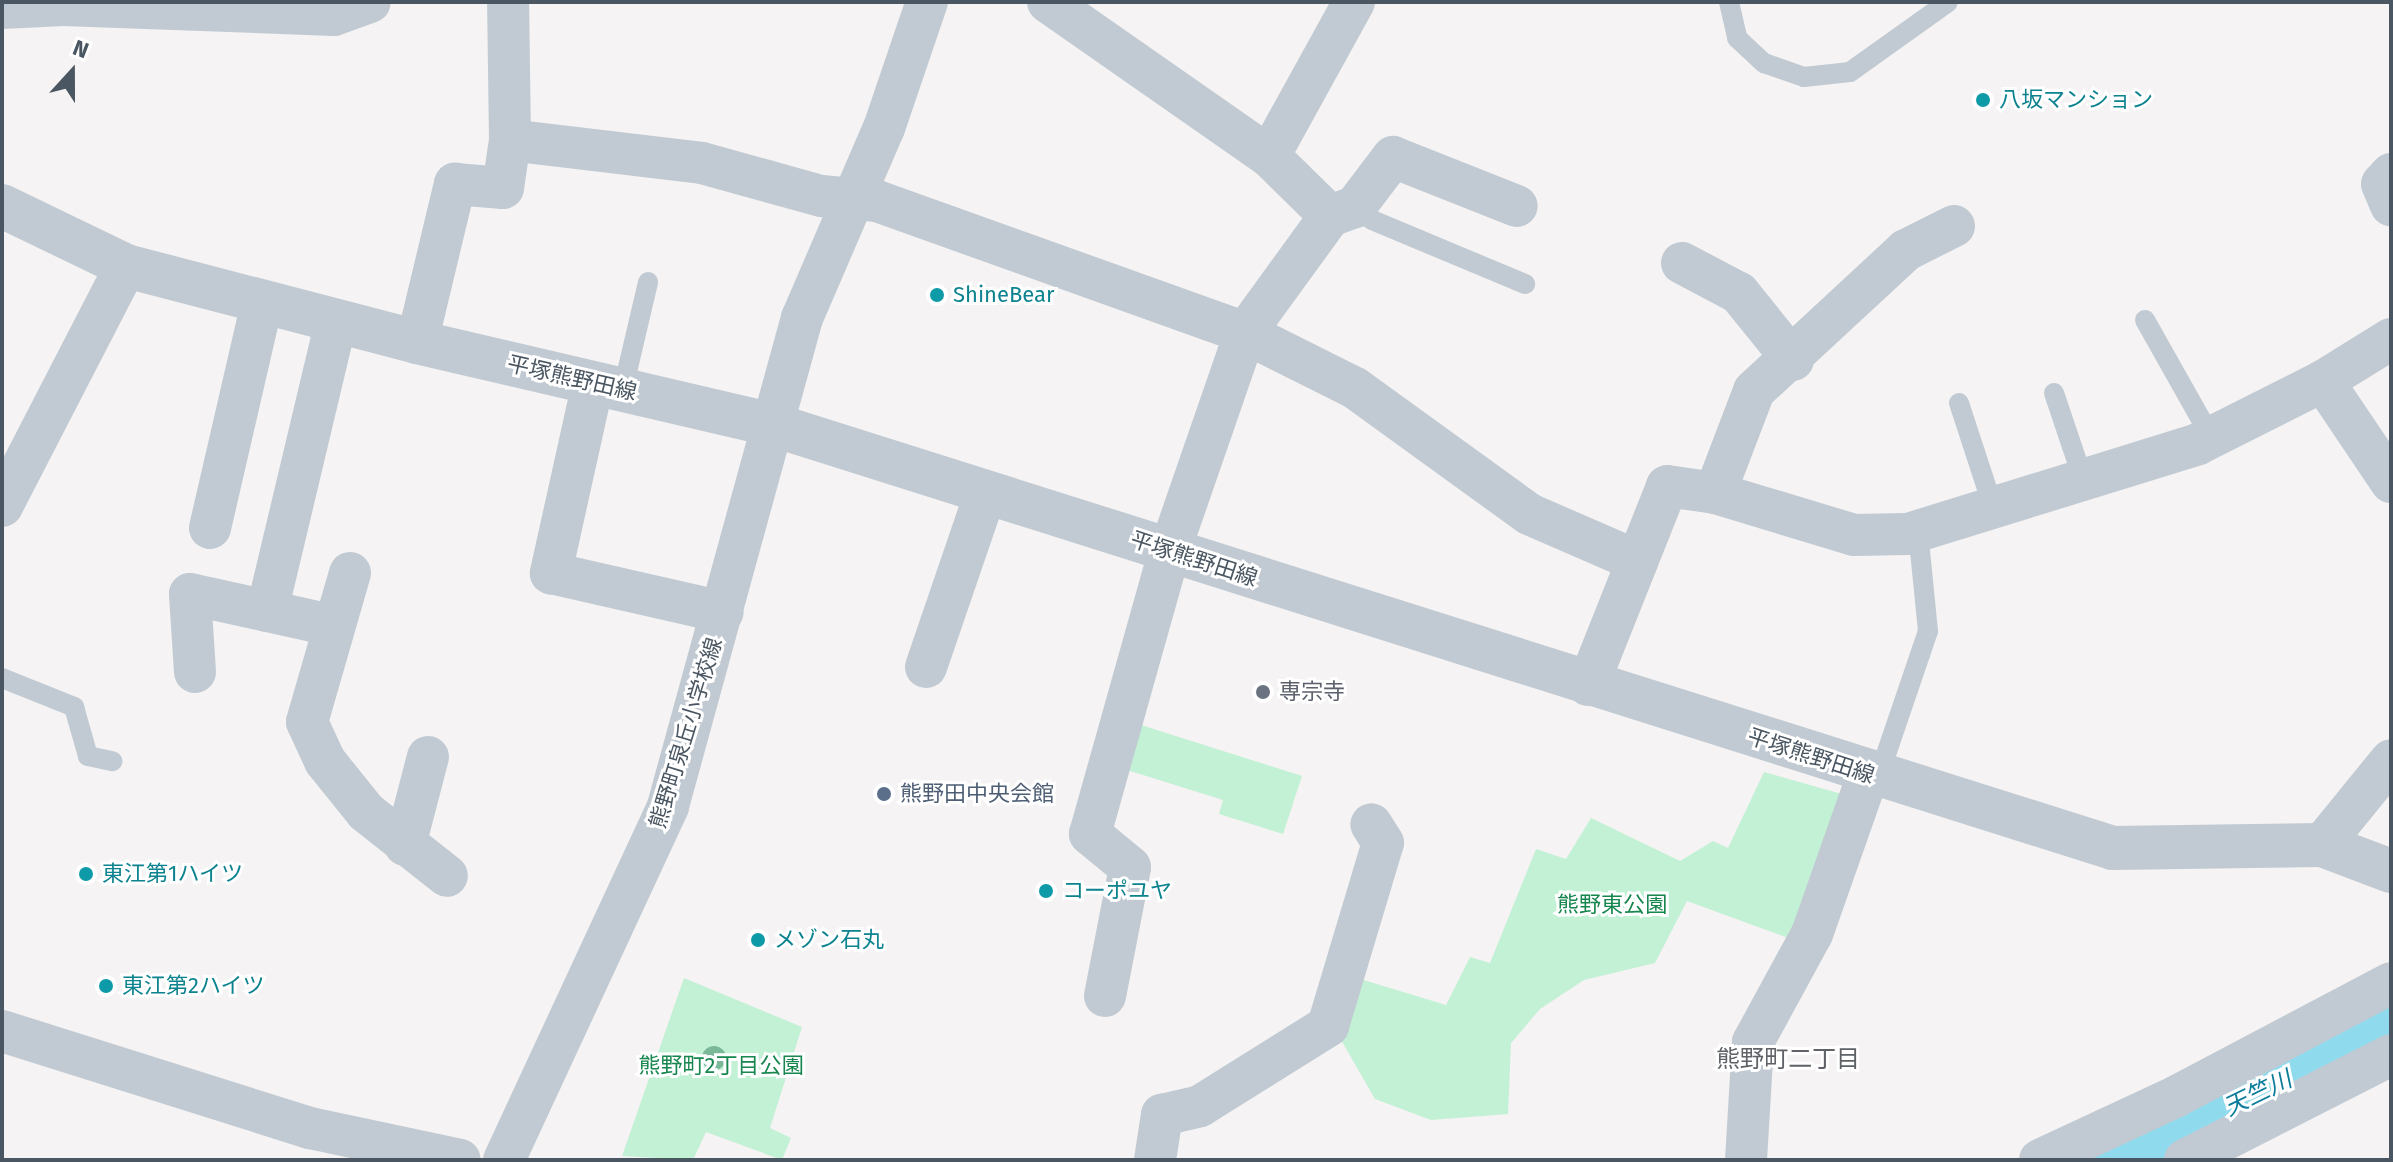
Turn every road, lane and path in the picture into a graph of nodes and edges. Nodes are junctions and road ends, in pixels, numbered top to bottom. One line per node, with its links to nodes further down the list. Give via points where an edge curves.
1 (370, 2): 8 (street, via 334,15 63,5)
2 (508, 2): 9 (street)
3 (927, 2): 12 (street, 熊野町泉丘小学校線, via 884,128)
4 (1048, 2): 10 (street)
5 (1354, 2): 10 (street)
6 (1729, 2): 7 (lane, via 1737,38 1764,63 1804,77 1850,72)
7 (1948, 2)
8 (2, 8)
9 (510, 140): 12 (street, via 702,163 821,196); 27 (street, via 503,188 455,184)
10 (1269, 156): 16 (street)
11 (2391, 174): 13 (street, via 2382,184)
12 (853, 199): 25 (street, via 877,201); 33 (street, 熊野町泉丘小学校線, via 802,318)
13 (2391, 205)
14 (2, 206): 19 (street, 平塚熊野田線)
15 (1517, 206): 16 (street, via 1393,157)
16 (1343, 211): 21 (lane); 25 (street)
17 (1954, 226): 28 (street, via 1906,250)
18 (1682, 263): 28 (street, via 1739,293)
19 (126, 266): 22 (street, 平塚熊野田線); 39 (street)
20 (648, 282): 30 (lane)
21 (1525, 284)
22 (262, 303): 24 (street, 平塚熊野田線); 41 (street)
23 (2145, 320): 34 (lane)
24 (336, 321): 27 (street, 平塚熊野田線); 46 (street)
25 (1245, 333): 43 (street); 44 (street, via 1355,388 1529,514)
26 (2391, 339): 29 (street)
27 (417, 342): 30 (street, 平塚熊野田線)
28 (1793, 360): 38 (street, via 1754,391)
29 (2323, 381): 34 (street); 36 (street)
30 (608, 386): 33 (street, 平塚熊野田線); 47 (street, via 551,573)
31 (2054, 393): 35 (lane)
32 (1959, 403): 40 (lane)
33 (777, 426): 37 (street, 平塚熊野田線); 47 (street, 熊野町泉丘小学校線)
34 (2211, 437): 35 (street)
35 (2083, 479): 40 (street)
36 (2391, 482)
37 (986, 492): 43 (street, 平塚熊野田線); 49 (street)
38 (1715, 493): 42 (street, via 1854,535); 44 (street, via 1667,486)
39 (2, 506)
40 (1993, 507): 42 (street)
41 (210, 528)
42 (1918, 531): 56 (lane, via 1928,631)
43 (1170, 550): 52 (street, 平塚熊野田線); 63 (street, via 1090,834 1130,867)
44 (1637, 561): 52 (street)
45 (350, 573): 48 (street)
46 (267, 611): 48 (street); 50 (street, via 190,594)
47 (723, 612): 67 (street, 熊野町泉丘小学校線, via 668,806)
48 (331, 625): 58 (street, via 307,722 325,761 366,812)
49 (926, 667)
50 (195, 672)
51 (2, 678): 55 (lane, via 74,707 88,756)
52 (1588, 685): 56 (street, 平塚熊野田線)
53 (428, 757): 58 (street)
54 (2391, 760): 59 (street)
55 (112, 761)
56 (1873, 776): 59 (street, 平塚熊野田線, via 2113,848); 69 (street, via 1812,934 1753,1042)
57 (1371, 824): 68 (street, via 1383,843 1328,1026 1200,1106 1162,1115)
58 (405, 845): 61 (street)
59 (2322, 845): 60 (street, 平塚熊野田線)
60 (2391, 871)
61 (447, 876)
62 (2391, 983): 70 (street, via 2177,1096)
63 (1105, 996)
64 (2, 1031): 66 (street, via 310,1128)
65 (2391, 1055): 71 (street)
66 (460, 1160)
67 (504, 1160)
68 (1155, 1160)
69 (1746, 1160)
70 (2040, 1160)
71 (2185, 1160)

